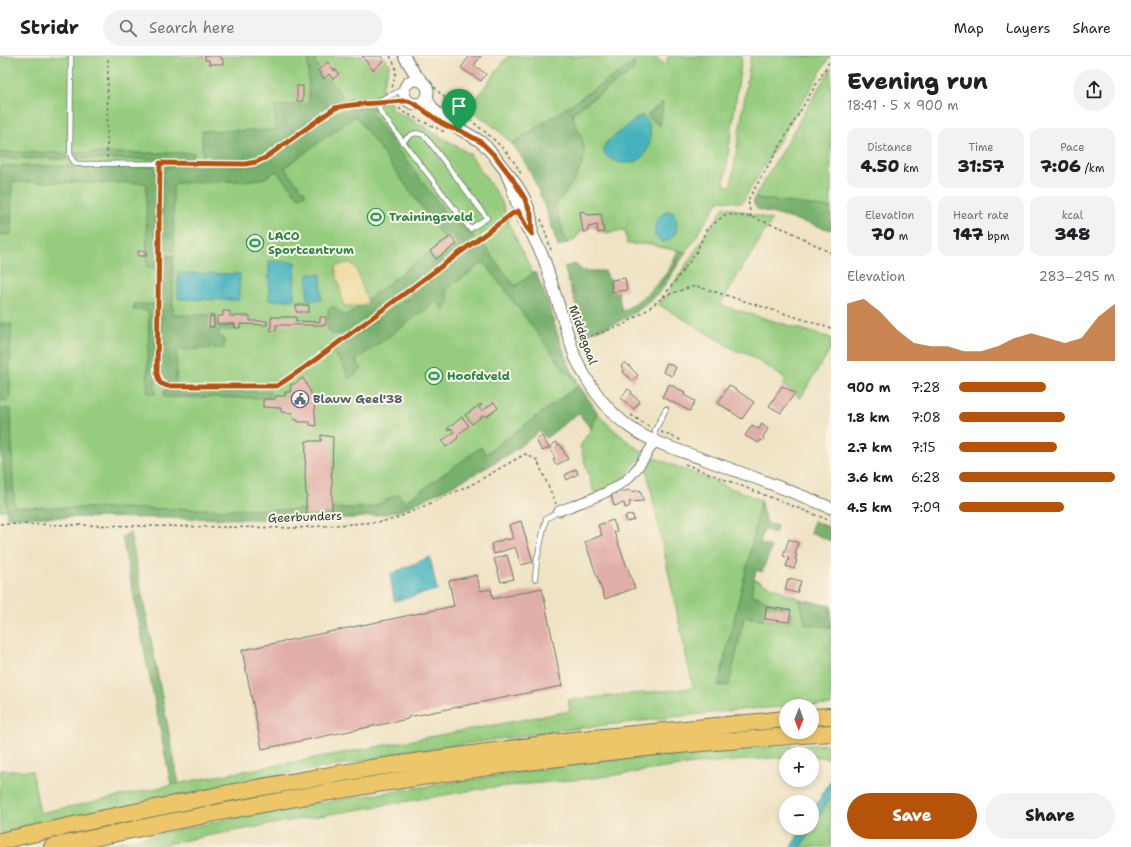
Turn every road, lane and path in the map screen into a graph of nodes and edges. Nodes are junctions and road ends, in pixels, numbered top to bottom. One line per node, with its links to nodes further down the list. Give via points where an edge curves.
1 (71, 56): 16 (lane, via 71,158 77,164)
2 (108, 56): 16 (path)
3 (390, 56): 9 (path, via 395,64 396,75)
4 (399, 56): 8 (street)
5 (404, 56): 7 (street)
6 (831, 60): 20 (path, via 748,200)
7 (420, 80): 8 (street, via 412,80); 10 (street, via 427,86)
8 (406, 86): 9 (lane, via 399,93); 13 (street, via 404,95)
9 (392, 95): 11 (lane)
10 (427, 98): 13 (street, via 422,103); 14 (street, Middegaal, via 432,108 443,119 453,124)
11 (377, 102): 12 (lane); 15 (lane, via 381,113); 17 (lane, via 348,104 335,108 256,162)
12 (395, 102): 13 (lane); 14 (path, via 403,112)
13 (412, 103): 14 (street, Middegaal)
14 (454, 132): 18 (street, Middegaal, via 481,142)
15 (402, 142): 15 (lane, via 470,229 487,218 425,136 419,132 414,133)
16 (107, 163): 17 (lane)
17 (160, 163): 22 (lane, via 157,374 160,383 167,386 277,386)
18 (505, 170): 19 (street, Middegaal); 21 (street, Middegaal, via 528,207)
19 (518, 211): 21 (street, Middegaal); 22 (path)
20 (751, 217): 23 (path, via 787,230); 24 (path, via 726,214 706,230 696,253)
21 (532, 234): 29 (street, Middegaal, via 544,259 572,350 582,372 613,413 631,428)
22 (474, 242)
23 (831, 253)
24 (663, 297): 25 (path, via 696,286); 26 (path, via 623,325)
25 (831, 328)
26 (577, 341)
27 (666, 409): 29 (lane)
28 (630, 414): 29 (path)
29 (655, 435): 31 (street, Middegaal); 32 (street, via 639,465 626,480 602,494)
30 (683, 463): 33 (path)
31 (831, 508)
32 (559, 511): 34 (path, Geerbunders, via 537,460 525,454 471,484 396,519 377,522 296,528); 35 (lane, via 546,519)
33 (831, 521)
34 (0, 524)
35 (535, 578)
36 (831, 716): 37 (highway)
37 (819, 717)
38 (779, 720): 40 (highway, via 573,740 371,768 113,816)
39 (831, 733): 41 (highway, via 626,750 512,764 356,787)
40 (0, 842)
41 (52, 847)

